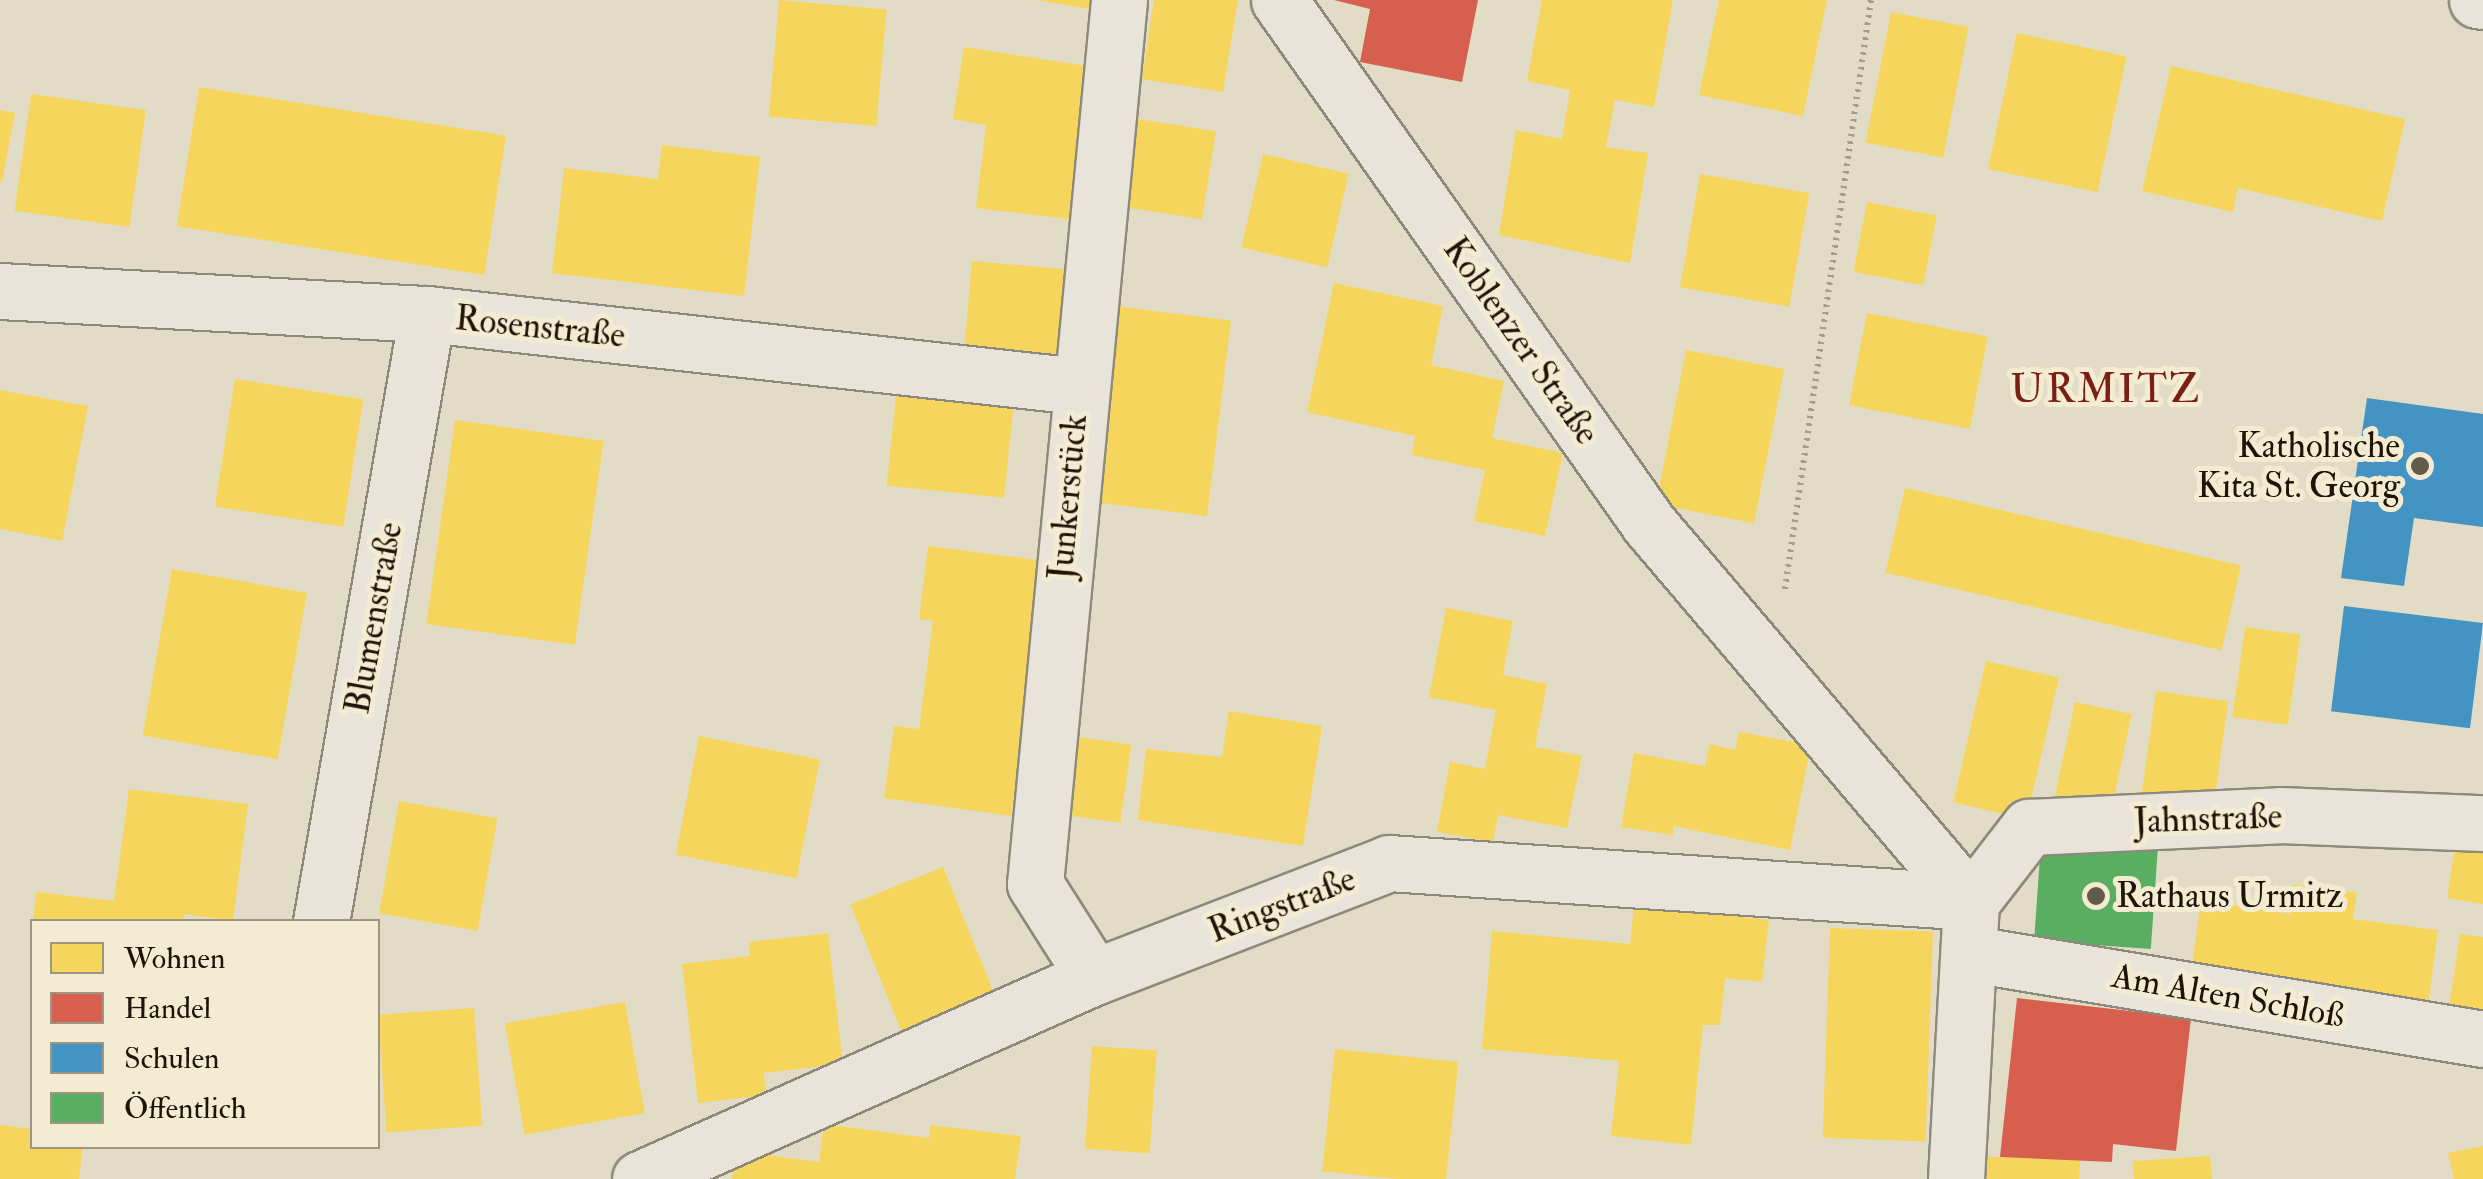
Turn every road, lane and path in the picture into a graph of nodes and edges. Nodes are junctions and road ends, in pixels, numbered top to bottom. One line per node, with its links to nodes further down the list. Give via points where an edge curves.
1 (1119, 0): 6 (street, Junkerstück)
2 (1279, 0): 7 (street, Koblenzer Straße, via 1650,524)
3 (1870, 0): 7 (path)
4 (0, 290): 5 (street, Rosenstraße)
5 (427, 314): 6 (street, Rosenstraße); 9 (street, Blumenstraße)
6 (1078, 386): 11 (street, Junkerstück, via 1035,884)
7 (1773, 674): 10 (street, Koblenzer Straße)
8 (2483, 822): 10 (street, Jahnstraße, via 2280,815 2028,827)
9 (322, 919)
10 (1971, 928): 11 (street, Ringstraße, via 1389,863); 12 (street, Am Alten Schloß); 14 (street)
11 (1094, 978): 13 (street, Ringstraße)
12 (2483, 1039)
13 (640, 1179)
14 (1956, 1179)

